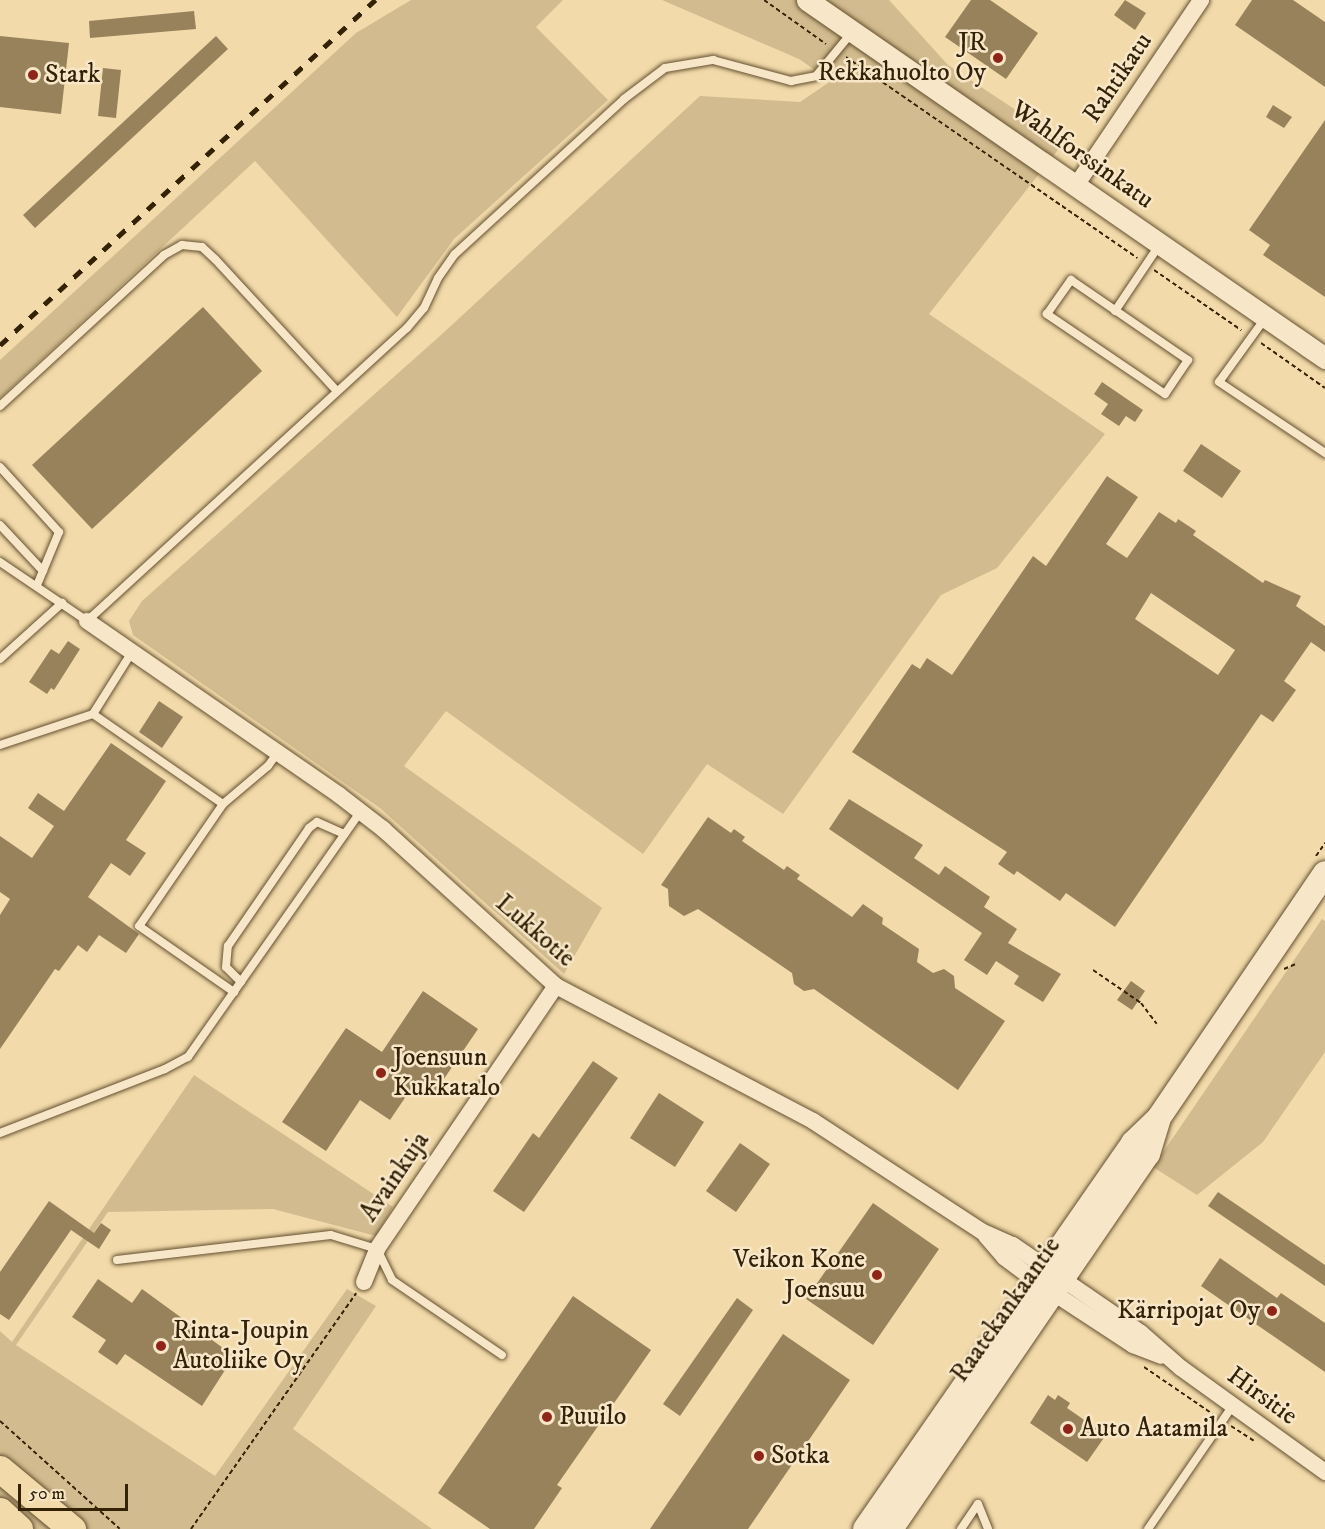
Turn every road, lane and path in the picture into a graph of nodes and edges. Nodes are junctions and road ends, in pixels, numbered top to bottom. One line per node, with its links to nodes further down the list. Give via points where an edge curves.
1 (764, 0): 5 (path)
2 (807, 0): 4 (street, Wahlforssinkatu)
3 (1201, 0): 6 (street, Rahtikatu)
4 (853, 31): 5 (lane); 6 (street, Wahlforssinkatu)
5 (838, 52): 8 (path); 14 (lane, via 816,76 791,81 713,60 665,68 624,99 455,254 424,308 407,328)
6 (1077, 184): 7 (street, Wahlforssinkatu)
7 (1161, 243): 8 (lane); 10 (street, Wahlforssinkatu)
8 (1146, 264): 9 (lane); 11 (path)
9 (1115, 311): 9 (lane, via 1071,280 1047,314 1165,394 1188,360)
10 (1266, 316): 11 (lane); 12 (street, Wahlforssinkatu)
11 (1250, 336): 13 (path); 16 (lane, via 1219,382)
12 (1325, 357)
13 (1325, 388)
14 (336, 390): 15 (lane, via 215,259 202,248 182,245 164,255); 23 (lane)
15 (0, 406)
16 (1325, 453)
17 (0, 467): 20 (lane, via 59,532)
18 (0, 525): 20 (lane)
19 (0, 562): 21 (lane)
20 (43, 571): 21 (lane)
21 (37, 585): 22 (lane)
22 (62, 603): 23 (lane); 25 (lane)
23 (87, 621): 24 (street, Lukkotie)
24 (132, 652): 26 (lane); 28 (street, Lukkotie)
25 (0, 659)
26 (93, 714): 27 (lane); 29 (lane)
27 (0, 745)
28 (278, 752): 29 (lane, via 268,766); 30 (street, Lukkotie)
29 (223, 804): 36 (lane, via 139,926)
30 (361, 811): 31 (lane); 35 (street, Lukkotie)
31 (344, 834): 34 (lane); 34 (lane, via 317,822 302,838 228,946 226,967)
32 (1325, 873): 41 (main road, Raatekankaantie, via 1158,1119 1148,1154)
33 (1093, 970): 37 (path, via 1141,1003)
34 (241, 982): 36 (lane)
35 (556, 986): 39 (street, Avainkuja); 41 (street, Lukkotie, via 813,1121 981,1231 1004,1257)
36 (234, 992): 38 (lane, via 188,1057)
37 (1156, 1024)
38 (0, 1133)
39 (377, 1249): 40 (lane, via 331,1235); 42 (street, Avainkuja); 43 (lane, via 392,1280)
40 (117, 1260)
41 (1051, 1279): 45 (street, Hirsitie, via 1132,1345 1170,1359); 57 (main road, Raatekankaantie); 58 (main road, Raatekankaantie)
42 (364, 1282): 56 (path)
43 (502, 1355)
44 (1135, 1360): 45 (path)
45 (1228, 1414): 47 (path); 49 (street, Hirsitie); 61 (lane)
46 (0, 1421): 55 (path)
47 (1257, 1443)
48 (0, 1469): 54 (highway)
49 (1325, 1472)
50 (0, 1483): 53 (highway)
51 (0, 1511): 52 (highway)
52 (19, 1529)
53 (49, 1529)
54 (72, 1529)
55 (120, 1529)
56 (191, 1529)
57 (865, 1529)
58 (891, 1529)
59 (961, 1529): 60 (lane, via 978,1504)
60 (988, 1529)
61 (1148, 1529)

